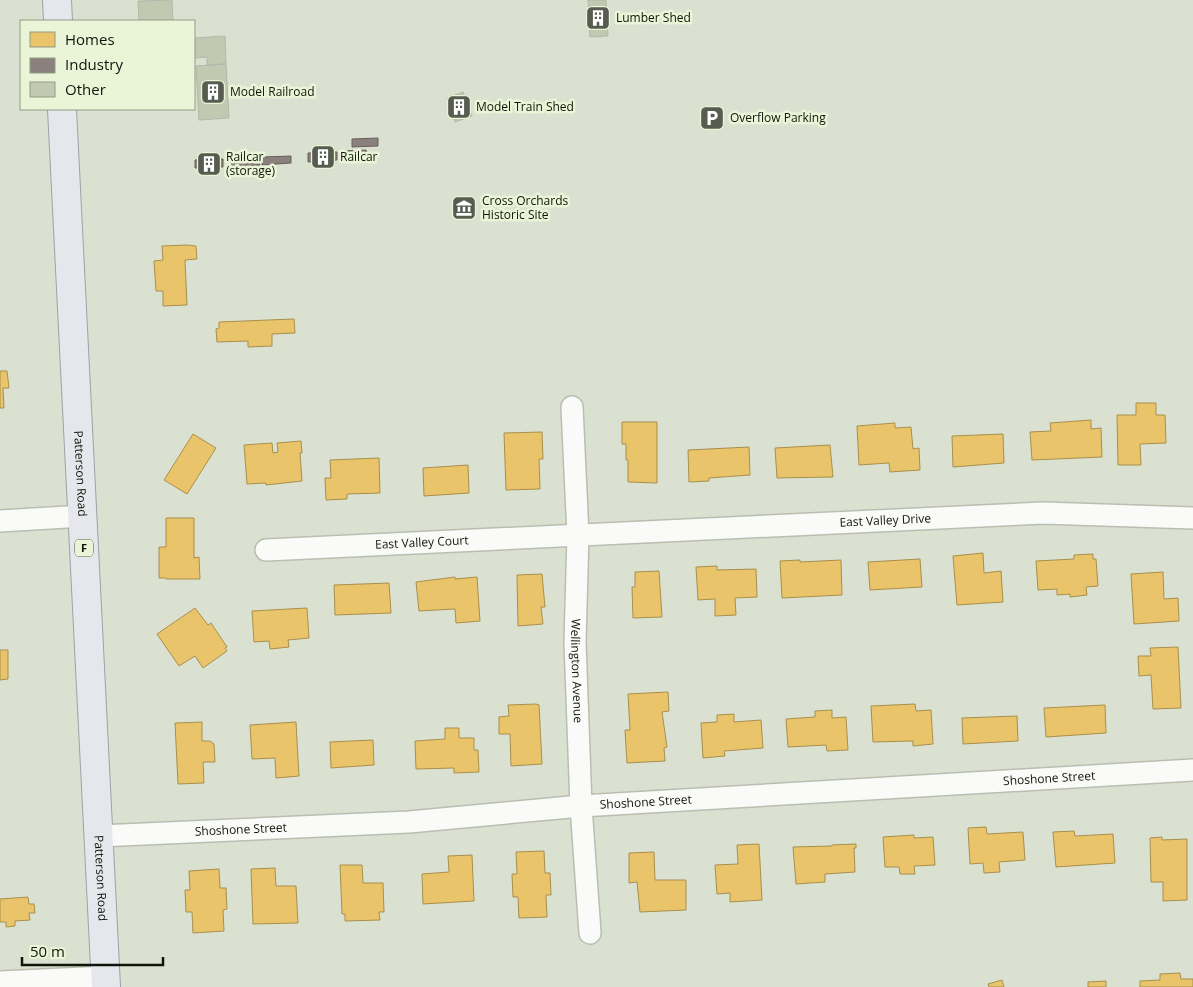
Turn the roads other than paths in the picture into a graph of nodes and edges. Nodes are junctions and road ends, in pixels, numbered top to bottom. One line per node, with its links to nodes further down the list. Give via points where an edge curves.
1 (57, 0): 2 (main road)
2 (58, 20)
3 (62, 110): 5 (main road, Patterson Road / F)
4 (572, 407): 8 (street, Wellington Avenue)
5 (83, 516): 7 (street); 12 (main road, Patterson Road / F)
6 (1193, 518): 8 (street, East Valley Drive, via 1043,513)
7 (0, 521)
8 (578, 535): 9 (street, East Valley Court); 11 (street, Wellington Avenue, via 575,642)
9 (266, 550)
10 (1193, 770): 11 (street, Shoshone Street)
11 (581, 806): 12 (street, Shoshone Street, via 409,822); 13 (street, Wellington Avenue)
12 (98, 836): 15 (main road, Patterson Road / F)
13 (590, 933)
14 (0, 982): 15 (street)
15 (106, 982)

